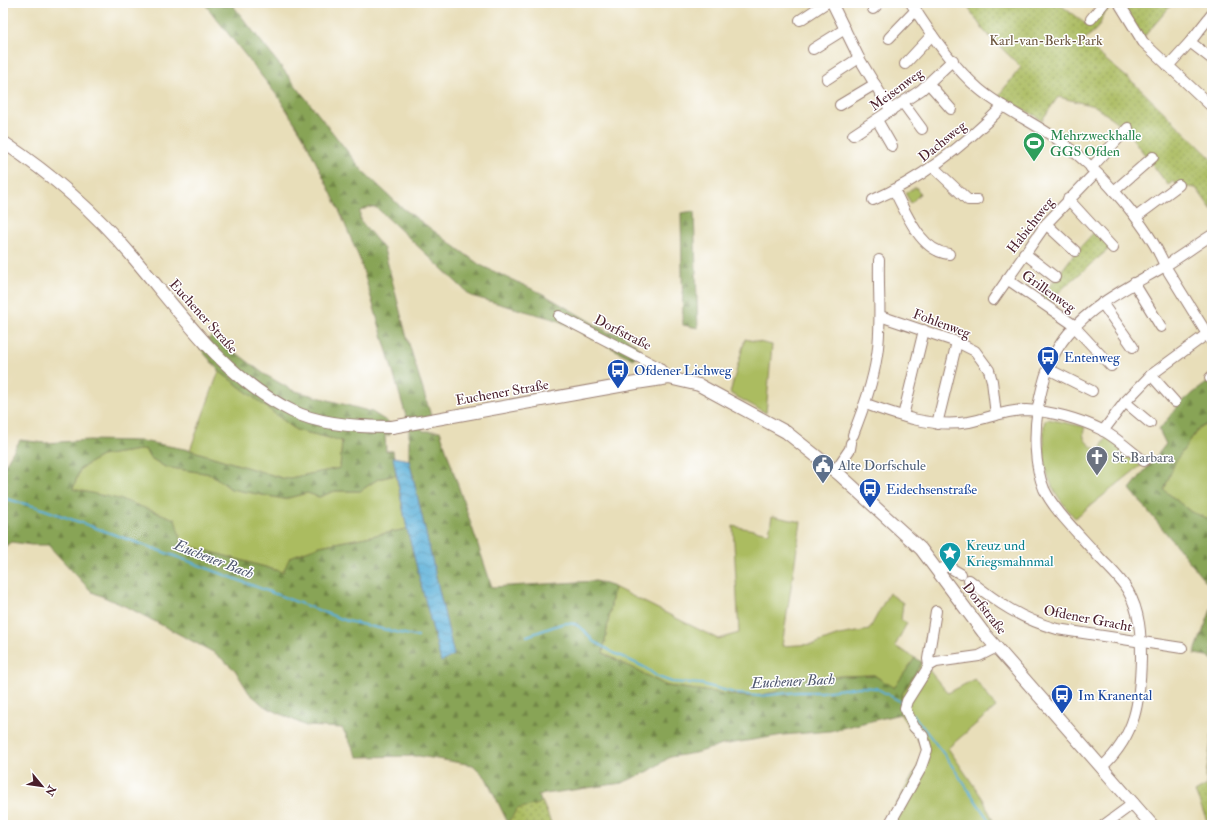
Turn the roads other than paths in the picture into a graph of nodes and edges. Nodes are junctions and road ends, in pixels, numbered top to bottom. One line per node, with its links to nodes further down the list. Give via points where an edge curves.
1 (826, 3): 8 (street)
2 (832, 3): 9 (street)
3 (1104, 3): 7 (street)
4 (1119, 3): 18 (street, via 1143,42)
5 (914, 7): 10 (street); 11 (street)
6 (1212, 15): 12 (street)
7 (1091, 19)
8 (800, 20)
9 (844, 29): 13 (street); 14 (street)
10 (932, 35): 16 (street); 17 (street)
11 (889, 38)
12 (1190, 42): 15 (street); 18 (street)
13 (813, 49)
14 (859, 58): 19 (street); 20 (street)
15 (1212, 59)
16 (953, 60): 21 (street, Meisenweg); 24 (street, via 977,88)
17 (905, 64)
18 (1168, 66): 25 (street)
19 (826, 79)
20 (875, 84): 23 (street); 27 (street)
21 (929, 84): 22 (street, Meisenweg); 26 (street)
22 (903, 104): 27 (street, Meisenweg); 30 (street)
23 (840, 105)
24 (1003, 106): 35 (street, Dachsweg); 36 (street, via 1066,145)
25 (1212, 106)
26 (950, 109)
27 (891, 111): 28 (street, Meisenweg)
28 (877, 120): 31 (street, Meisenweg); 33 (street)
29 (1128, 128): 36 (street, Habichtweg)
30 (922, 129)
31 (853, 135)
32 (3, 142): 69 (main road, Euchener Straße, via 55,179 89,209 131,254 215,354 257,390 292,411 359,427 392,427)
33 (892, 146)
34 (1153, 156): 39 (street)
35 (933, 167): 38 (street, Dachsweg); 42 (street, via 968,200)
36 (1093, 170): 39 (street); 40 (street, Habichtweg)
37 (1179, 185): 43 (street)
38 (894, 190): 41 (street, Dachsweg); 49 (street, via 924,241 939,253)
39 (1114, 191): 43 (street)
40 (1068, 199): 44 (street, Habichtweg); 46 (street)
41 (873, 200)
42 (977, 200)
43 (1136, 217): 51 (street)
44 (1046, 224): 47 (street); 48 (street, Habichtweg)
45 (1212, 235): 51 (street)
46 (1113, 248)
47 (1075, 251)
48 (1024, 253): 52 (street); 53 (street, Habichtweg)
49 (949, 254)
50 (879, 260): 58 (street)
51 (1165, 266): 54 (street); 62 (street)
52 (1055, 277)
53 (1007, 279): 55 (street, Habichtweg); 59 (street, Grillenweg)
54 (1134, 283): 56 (street); 60 (street)
55 (993, 300)
56 (1102, 303): 59 (street); 64 (street)
57 (559, 316): 68 (street, Dorfstraße, via 652,364)
58 (880, 316): 61 (street, Fohlenweg); 73 (street, via 877,356)
59 (1074, 327): 65 (street, Grillenweg); 66 (street, via 1061,342)
60 (1161, 327)
61 (924, 330): 63 (street, Fohlenweg); 76 (street)
62 (1210, 338): 67 (street)
63 (957, 342): 75 (street, Fohlenweg, via 975,351 989,370); 78 (street)
64 (1133, 347)
65 (1111, 366)
66 (1048, 369): 70 (street); 74 (street)
67 (1151, 375): 71 (street); 72 (street)
68 (670, 378): 69 (main road, Dorfstraße); 81 (main road, Dorfstraße, via 699,385 757,415 786,432)
69 (636, 383)
70 (1092, 391)
71 (1125, 402): 77 (street); 79 (street)
72 (1175, 402)
73 (866, 404): 76 (street); 81 (street, via 850,449)
74 (1038, 411): 75 (street, via 1007,411); 79 (street, via 1076,420); 84 (street, via 1038,471 1045,490 1065,519 1128,591 1137,609)
75 (996, 415): 78 (street, via 971,421)
76 (903, 416): 78 (street)
77 (1150, 423)
78 (937, 424)
79 (1103, 431): 80 (street)
80 (1144, 461)
81 (835, 471): 82 (main road, Dorfstraße, via 921,549)
82 (938, 570): 84 (street, Ofdener Gracht, via 947,566 1017,614 1044,625); 85 (main road, Dorfstraße)
83 (936, 611): 87 (street)
84 (1141, 642): 86 (street, Ofdener Gracht); 88 (street, via 1141,684 1134,718 1128,735 1115,755)
85 (997, 647): 87 (street, via 979,656 936,662); 88 (main road, Dorfstraße)
86 (1182, 648)
87 (929, 666): 90 (street, via 906,704 914,727 923,736 927,750 920,770)
88 (1102, 767): 89 (main road, Dorfstraße)
89 (1134, 803): 91 (street); 92 (main road, Dorfstraße)
90 (889, 825)
91 (1104, 825)
92 (1152, 825)

